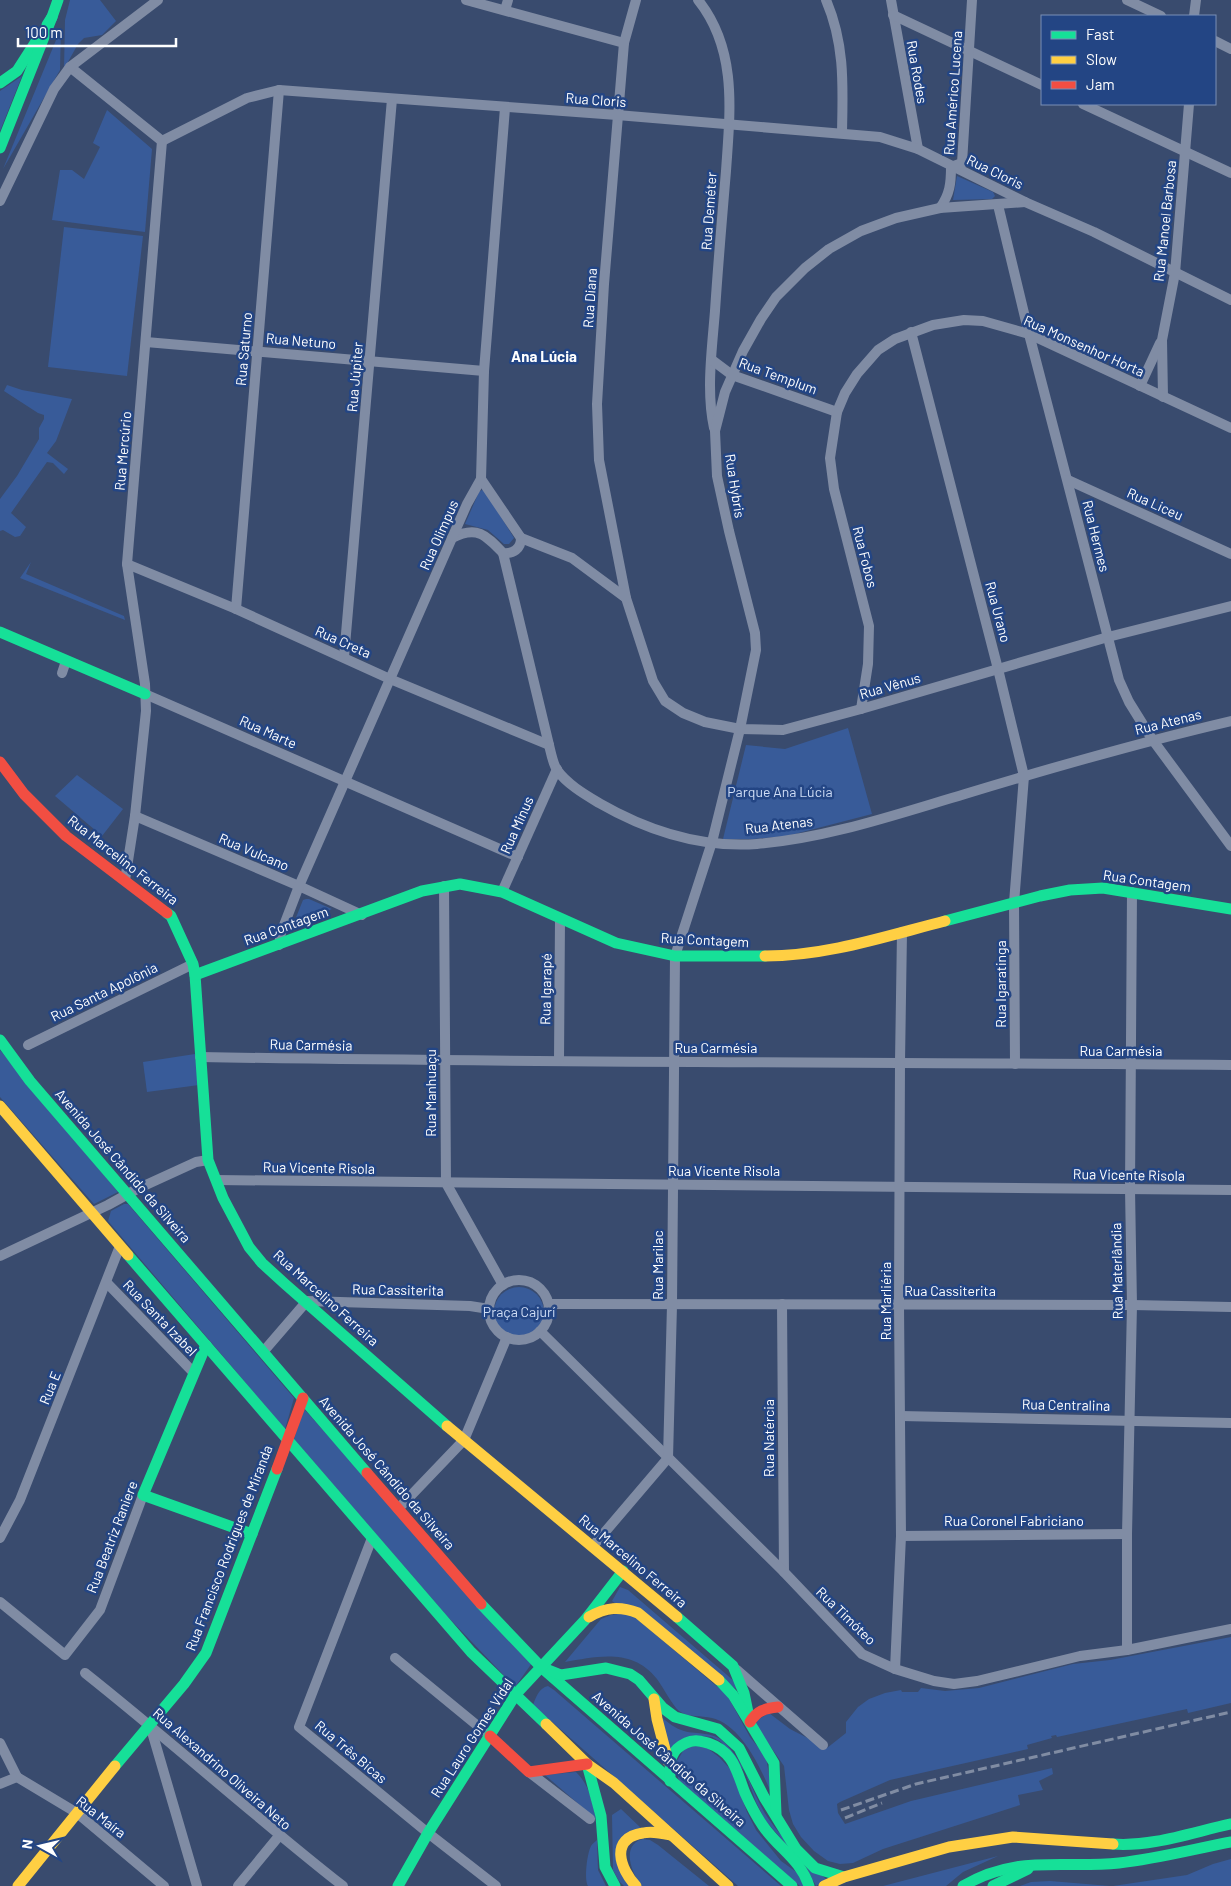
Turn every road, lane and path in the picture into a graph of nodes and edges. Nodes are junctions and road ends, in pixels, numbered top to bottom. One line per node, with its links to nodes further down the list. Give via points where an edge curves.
1 (58, 0): 15 (main road)
2 (158, 0): 20 (street)
3 (466, 0): 11 (street)
4 (636, 0): 17 (street, Rua Diana)
5 (698, 0): 29 (street, Rua Deméter, via 714,25 724,54 730,83)
6 (826, 0): 30 (street, via 835,25 843,74)
7 (891, 0): 12 (street, Rua Rodes)
8 (972, 0): 19 (street, Rua Américo Lucena)
9 (1127, 0): 13 (street)
10 (1196, 0): 14 (street)
11 (507, 5): 17 (street)
12 (893, 15): 19 (street); 33 (street, Rua Rodes)
13 (1159, 15)
14 (1194, 15)
15 (52, 17): 21 (main road, via 17,71); 32 (main road)
16 (1216, 42): 18 (street)
17 (624, 43): 28 (street, Rua Diana)
18 (1231, 49)
19 (970, 51): 22 (street); 35 (street, Rua Américo Lucena, via 962,163)
20 (70, 67): 31 (street); 37 (street, via 54,89)
21 (0, 83)
22 (1041, 85)
23 (279, 90): 24 (street, Rua Cloris); 31 (street, Rua Cloris, via 247,98); 47 (street, Rua Saturno)
24 (392, 99): 27 (street, Rua Cloris); 48 (street, Rua Júpiter)
25 (1085, 105): 34 (street)
26 (1189, 105): 34 (street, Rua Manoel Barbosa)
27 (505, 108): 28 (street, Rua Cloris); 50 (street, Rua Olimpus)
28 (617, 115): 29 (street, Rua Cloris); 64 (street, Rua Diana, via 596,404 599,460)
29 (729, 124): 30 (street, Rua Cloris); 49 (street, Rua Deméter)
30 (842, 132): 33 (street, Rua Cloris, via 880,136)
31 (162, 140): 46 (street, Rua Mercúrio)
32 (0, 148)
33 (918, 149): 35 (street, Rua Cloris)
34 (1186, 152): 36 (street); 41 (street, Rua Manoel Barbosa)
35 (951, 167): 38 (street, Rua Cloris); 40 (street, Rua Américo Lucena, via 949,195)
36 (1231, 173)
37 (0, 201)
38 (1025, 202): 39 (street, Rua Hybris); 41 (street, Rua Cloris)
39 (998, 205): 40 (street, Rua Hybris); 44 (street, Rua Hermes)
40 (940, 208): 51 (street, Rua Hybris, via 896,218 861,231 805,268 776,297)
41 (1175, 273): 42 (street, Rua Cloris); 45 (street, Rua Manoel Barbosa)
42 (1231, 300)
43 (911, 332): 44 (street, Rua Monsenhor Horta, via 964,320 983,321); 54 (street, Rua Monsenhor Horta, via 878,350 845,392); 71 (street, Rua Urano)
44 (1029, 334): 52 (street, Rua Monsenhor Horta); 58 (street, Rua Hermes)
45 (1162, 340): 52 (street, Rua Manoel Barbosa); 53 (street, Rua Manoel Barbosa)
46 (146, 342): 47 (street, Rua Netuno); 63 (street, Rua Mercúrio)
47 (258, 351): 48 (street, Rua Netuno); 66 (street, Rua Saturno)
48 (370, 360): 50 (street, Rua Netuno); 69 (street, Rua Júpiter)
49 (712, 360): 51 (street, Rua Templum); 56 (street, Rua Deméter, via 711,412)
50 (484, 371): 57 (street, Rua Olimpus)
51 (732, 375): 54 (street, Rua Templum); 56 (street, Rua Hybris)
52 (1140, 386): 53 (street, Rua Monsenhor Horta)
53 (1163, 397): 55 (street, Rua Monsenhor Horta)
54 (838, 412): 75 (street, Rua Fobos, via 830,458 834,489 869,626)
55 (1231, 428)
56 (715, 431): 77 (street, Rua Hybris, via 717,476 755,633 756,650)
57 (481, 479): 59 (street, Rua Olimpus); 60 (street)
58 (1068, 480): 62 (street, Rua Liceu); 68 (street, Rua Hermes)
59 (452, 538): 61 (street, via 467,531 479,532); 73 (street, Rua Olimpus)
60 (521, 538): 61 (street, via 518,548); 64 (street, via 572,558)
61 (503, 554): 79 (street)
62 (1231, 554)
63 (127, 564): 66 (street, Rua Creta); 74 (street, Rua Mercúrio)
64 (626, 598): 77 (street, Rua Vênus, via 653,681 665,701 705,722)
65 (1231, 606): 68 (street, Rua Vênus)
66 (236, 609): 69 (street, Rua Creta)
67 (2, 634): 70 (main road, Rua Marte)
68 (1108, 637): 71 (street, Rua Vênus); 78 (street, Rua Hermes, via 1124,691)
69 (344, 657): 73 (street, Rua Creta)
70 (66, 661): 72 (street); 74 (main road, Rua Marte)
71 (998, 669): 75 (street, Rua Vênus); 82 (street, Rua Urano)
72 (62, 673)
73 (390, 679): 79 (street, Rua Creta); 83 (street, Rua Olimpus)
74 (145, 694): 83 (street, Rua Marte); 84 (street, Rua Mercúrio)
75 (862, 709): 77 (street, Rua Vênus, via 783,730)
76 (1231, 721): 78 (street, Rua Atenas)
77 (740, 729): 85 (street, Rua Hybris)
78 (1152, 739): 82 (street, Rua Atenas); 86 (street, Rua Hermes)
79 (549, 745): 81 (street)
80 (0, 762): 88 (main road, Rua Marcelino Ferreira, via 24,794 66,836)
81 (557, 770): 85 (street, Rua Atenas, via 578,789 618,814 649,828); 87 (street, Rua Minus)
82 (1024, 776): 85 (street, Rua Atenas, via 862,825 801,838 755,844); 93 (street, Rua Urano)
83 (346, 782): 87 (street, Rua Marte); 89 (street, Rua Olimpus)
84 (135, 816): 88 (street, Rua Mercúrio); 89 (street, Rua Vulcano)
85 (712, 842): 99 (street, Rua Hybris)
86 (1231, 846)
87 (518, 857): 91 (street, Rua Minus)
88 (125, 880): 100 (main road, Rua Marcelino Ferreira, via 171,916)
89 (299, 886): 95 (street, Rua Vulcano); 98 (street, Rua Olimpus)
90 (444, 886): 91 (main road, Rua Contagem, via 460,884); 95 (main road, Rua Contagem, via 422,891); 105 (street, Rua Manhuaçu)
91 (502, 892): 96 (main road, Rua Contagem)
92 (1132, 892): 93 (main road, Rua Contagem, via 1103,888 1070,890); 94 (main road, Rua Contagem); 109 (street, Rua Materlândia)
93 (1014, 903): 97 (main road, Rua Contagem); 108 (street, Rua Igaratinga)
94 (1231, 909)
95 (362, 915): 98 (main road, Rua Contagem)
96 (560, 919): 99 (main road, Rua Contagem, via 616,943); 104 (street, Rua Igarapé)
97 (902, 932): 99 (main road, Rua Contagem, via 824,952 793,956); 107 (street, Rua Marliéria)
98 (279, 945): 100 (main road, Rua Contagem)
99 (674, 956): 106 (street, Rua Marilac)
100 (194, 970): 102 (street, Rua Santa Apolônia); 103 (main road, Rua Marcelino Ferreira)
101 (0, 1040): 119 (main road, Avenida José Cândido da Silveira, via 30,1081)
102 (28, 1045)
103 (200, 1057): 105 (street, Rua Carmésia); 112 (main road, Rua Marcelino Ferreira)
104 (559, 1060): 105 (street, Rua Carmésia); 106 (street, Rua Carmésia)
105 (445, 1061): 114 (street, Rua Manhuaçu)
106 (674, 1061): 107 (street, Rua Carmésia); 115 (street, Rua Marilac)
107 (900, 1062): 108 (street, Rua Carmésia); 116 (street, Rua Marliéria)
108 (1014, 1064): 109 (street, Rua Carmésia)
109 (1130, 1064): 110 (street, Rua Carmésia); 117 (street, Rua Materlândia)
110 (1231, 1065)
111 (0, 1106): 120 (main road)
112 (208, 1160): 113 (main road, Rua Marcelino Ferreira); 119 (street, via 196,1162)
113 (216, 1180): 114 (street, Rua Vicente Risola); 125 (main road, Rua Marcelino Ferreira, via 249,1247 262,1263)
114 (446, 1183): 115 (street, Rua Vicente Risola); 124 (street, Rua Manhuaçu)
115 (673, 1184): 116 (street, Rua Vicente Risola); 127 (street, Rua Marilac)
116 (900, 1186): 117 (street, Rua Vicente Risola); 129 (street, Rua Marliéria)
117 (1130, 1189): 118 (street, Rua Vicente Risola); 130 (street, Rua Materlândia)
118 (1231, 1190)
119 (127, 1194): 120 (street); 136 (main road, Avenida José Cândido da Silveira)
120 (91, 1212): 121 (main road); 122 (street)
121 (120, 1246): 123 (street, Rua E); 135 (main road)
122 (1, 1252)
123 (107, 1283): 137 (street, Rua Santa Izabel); 150 (street, Rua E, via 20,1500)
124 (503, 1285): 126 (street, via 519,1280 535,1284); 132 (street, via 496,1291)
125 (307, 1301): 132 (street, Rua Cassiterita); 136 (street); 143 (main road, Rua Marcelino Ferreira)
126 (549, 1304): 127 (street, Rua Cassiterita); 133 (street, via 548,1319)
127 (672, 1304): 128 (street, Rua Cassiterita); 144 (street, Rua Marilac)
128 (782, 1304): 129 (street, Rua Cassiterita); 154 (street, Rua Natércia)
129 (899, 1305): 130 (street, Rua Cassiterita); 139 (street, Rua Marliéria)
130 (1132, 1305): 131 (street, Rua Cassiterita); 140 (street, Rua Materlândia)
131 (1231, 1307)
132 (489, 1309): 134 (street, via 494,1326)
133 (540, 1331): 134 (street, via 524,1340); 144 (street, Rua Timóteo)
134 (507, 1337): 143 (street)
135 (206, 1345): 137 (main road, Rua Beatriz Raniere); 142 (main road)
136 (263, 1352): 138 (main road, Avenida José Cândido da Silveira)
137 (194, 1373): 145 (main road, Rua Beatriz Raniere)
138 (303, 1398): 142 (main road, Rua Francisco Rodrigues de Miranda); 146 (main road, Avenida José Cândido da Silveira)
139 (901, 1416): 140 (street, Rua Centralina); 149 (street, Rua Marliéria)
140 (1129, 1420): 141 (street, Rua Centralina); 148 (street, Rua Materlândia)
141 (1231, 1423)
142 (287, 1439): 147 (main road, Rua Francisco Rodrigues de Miranda); 151 (main road)
143 (464, 1440): 146 (street); 152 (main road, Rua Marcelino Ferreira)
144 (668, 1458): 152 (street); 154 (street, Rua Timóteo)
145 (144, 1495): 147 (main road); 155 (street, Rua Beatriz Raniere, via 100,1610 65,1655)
146 (398, 1509): 161 (main road, Avenida José Cândido da Silveira)
147 (252, 1534): 168 (main road, Rua Francisco Rodrigues de Miranda, via 206,1653 195,1672)
148 (1127, 1534): 149 (street, Rua Coronel Fabriciano); 158 (street, Rua Materlândia)
149 (901, 1536): 162 (street, Rua Marliéria)
150 (0, 1538)
151 (372, 1538): 164 (main road, via 472,1652); 182 (street, Rua Três Bicas, via 299,1727)
152 (593, 1546): 153 (main road, Rua Marcelino Ferreira)
153 (623, 1571): 156 (main road, Rua Lauro Gomes Vidal); 160 (main road, Rua Marcelino Ferreira)
154 (784, 1572): 162 (street, Rua Timóteo, via 862,1654)
155 (0, 1602)
156 (585, 1620): 161 (main road, Rua Lauro Gomes Vidal); 167 (main road, via 611,1607 638,1613 723,1683)
157 (1231, 1629): 158 (street, Rua Timóteo)
158 (1128, 1650): 162 (street, Rua Timóteo, via 1080,1656 954,1684)
159 (395, 1658): 169 (street)
160 (733, 1666): 166 (street, Rua Marcelino Ferreira); 167 (main road, via 746,1695)
161 (541, 1667): 164 (main road, Rua Lauro Gomes Vidal); 165 (main road, via 561,1675 598,1668 616,1669 640,1680); 176 (main road, Avenida José Cândido da Silveira)
162 (895, 1669)
163 (85, 1673): 168 (street, Rua Alexandrino Oliveira Neto)
164 (516, 1694): 169 (main road, Rua Lauro Gomes Vidal); 173 (main road)
165 (654, 1699): 172 (main road); 179 (main road, via 676,1717 718,1729 728,1737 739,1748)
166 (778, 1707): 167 (main road, via 756,1712); 171 (street, Rua Marcelino Ferreira)
167 (750, 1722): 179 (main road, via 774,1763)
168 (150, 1724): 178 (main road, Rua Francisco Rodrigues de Miranda); 184 (street, Rua Alexandrino Oliveira Neto); 191 (street)
169 (490, 1736): 174 (main road); 182 (main road, Rua Lauro Gomes Vidal)
170 (0, 1743): 175 (street)
171 (824, 1744)
172 (668, 1761): 176 (main road); 199 (main road, via 673,1751 692,1740 715,1745 727,1752 761,1823 799,1864)
173 (587, 1764): 174 (main road); 183 (main road, via 614,1783); 196 (main road, via 600,1808 603,1863)
174 (529, 1772): 180 (street)
175 (17, 1777): 177 (street); 178 (street, Rua Maíra)
176 (670, 1781): 188 (main road, Avenida José Cândido da Silveira)
177 (0, 1784)
178 (77, 1813): 189 (main road, Rua Francisco Rodrigues de Miranda); 190 (street, Rua Maíra)
179 (776, 1817): 187 (main road, via 796,1849 816,1868)
180 (590, 1819)
181 (1231, 1824): 187 (main road, via 1127,1845 1014,1837 949,1846)
182 (428, 1833): 194 (main road, Rua Lauro Gomes Vidal); 195 (street, Rua Três Bicas)
183 (670, 1835): 197 (main road, via 645,1832 635,1835 624,1846 620,1863 627,1878); 198 (main road)
184 (279, 1836): 192 (street); 193 (street, Rua Alexandrino Oliveira Neto)
185 (1231, 1842): 186 (main road, via 1118,1863)
186 (1040, 1864): 201 (main road, via 1009,1866); 202 (main road)
187 (844, 1877): 200 (main road)
188 (788, 1883)
189 (18, 1886)
190 (164, 1886)
191 (197, 1886)
192 (238, 1886)
193 (343, 1886)
194 (398, 1886)
195 (496, 1886)
196 (615, 1886)
197 (636, 1886)
198 (728, 1886)
199 (809, 1886)
200 (824, 1886)
201 (963, 1886)
202 (993, 1886)

